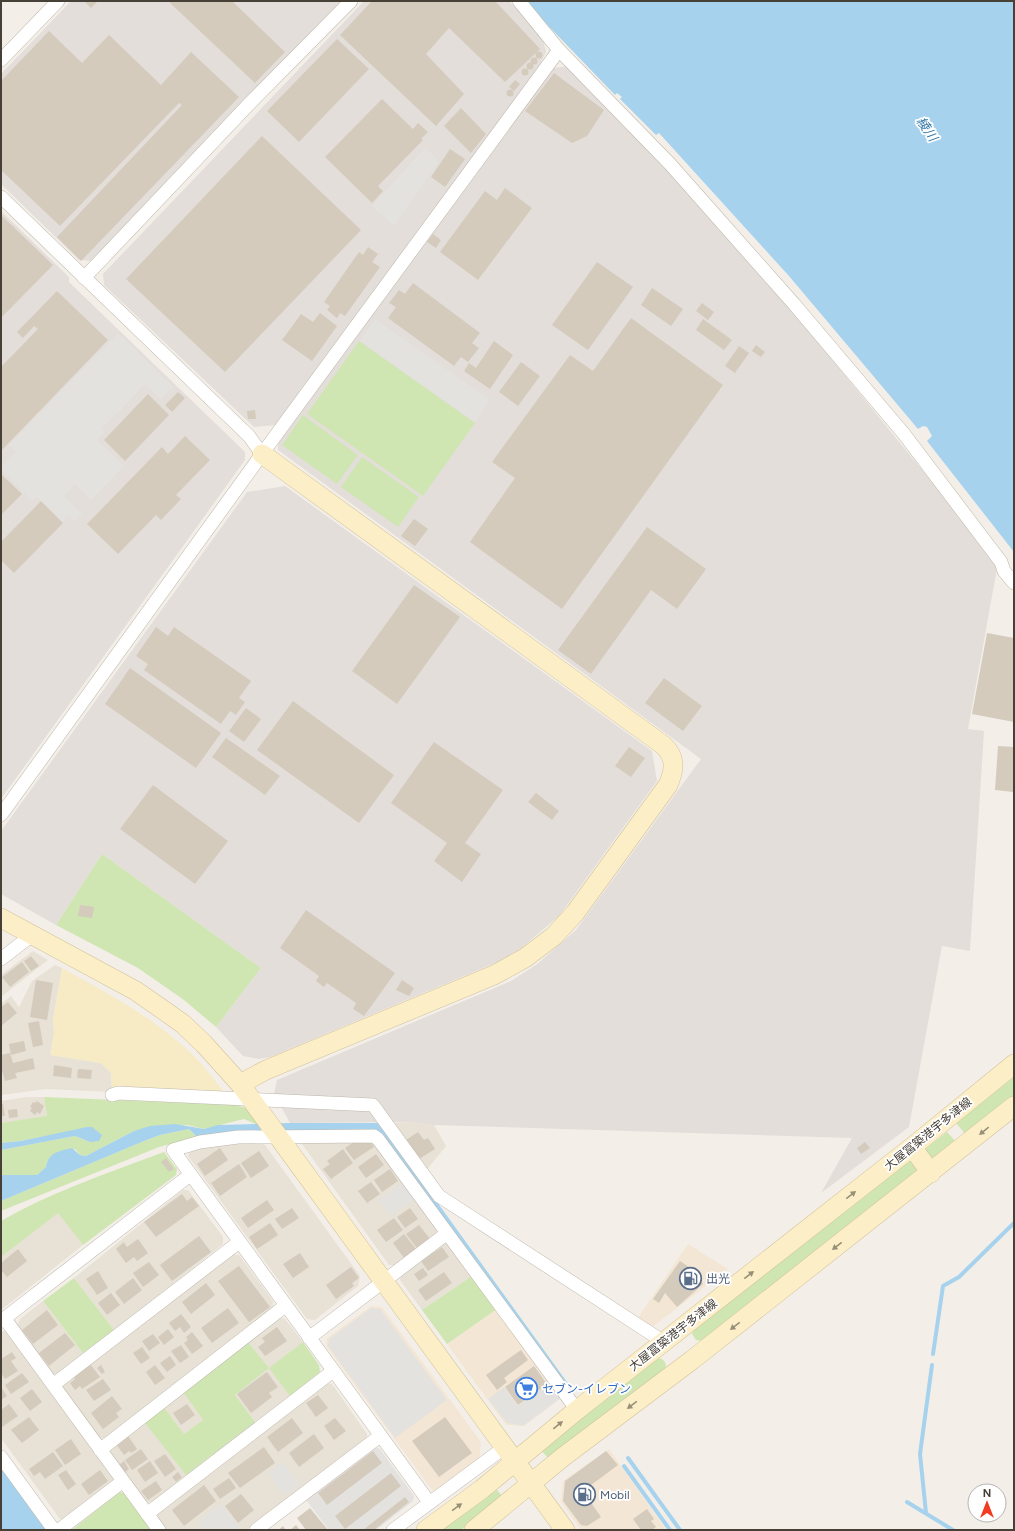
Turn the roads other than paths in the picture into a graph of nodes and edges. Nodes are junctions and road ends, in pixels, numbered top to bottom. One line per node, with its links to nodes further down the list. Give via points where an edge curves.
1 (58, 1): 5 (street)
2 (351, 1): 7 (street)
3 (519, 1): 4 (street)
4 (559, 50): 8 (street); 9 (street, via 670,164 804,316 904,434 1001,562 1004,571)
5 (1, 60)
6 (1, 197): 7 (street)
7 (84, 278): 8 (street, via 249,436)
8 (262, 454): 10 (street); 15 (street, via 670,751 673,768 668,785 575,913 554,936 525,958 494,975 266,1070)
9 (1014, 583)
10 (1, 815)
11 (1, 918): 12 (street)
12 (32, 935): 13 (street); 15 (street, via 136,991 183,1024)
13 (1, 959)
14 (1014, 1064): 19 (street, 大屋冨築港宇多津線)
15 (245, 1091): 16 (street); 18 (street); 28 (street, via 373,1104 439,1196)
16 (112, 1095)
17 (1014, 1106): 20 (street, one-way to 20)
18 (277, 1135): 21 (street, via 220,1138 173,1150); 22 (street, via 374,1136); 24 (street)
19 (912, 1147): 20 (street); 28 (street, 大屋冨築港宇多津線, one-way to 19)
20 (931, 1173): 29 (street, one-way to 29)
21 (190, 1175): 23 (street); 26 (street)
22 (446, 1234): 24 (street); 32 (street)
23 (239, 1242): 25 (street); 31 (street)
24 (383, 1281): 27 (street); 35 (street)
25 (285, 1306): 27 (street); 34 (street)
26 (3, 1320): 31 (street)
27 (309, 1338): 30 (street)
28 (664, 1342): 29 (street); 32 (street, 大屋冨築港宇多津線)
29 (692, 1360): 38 (street, one-way to 38)
30 (332, 1371): 33 (street); 40 (street)
31 (53, 1385): 34 (street)
32 (576, 1410): 35 (street, 大屋冨築港宇多津線, one-way to 32)
33 (380, 1436): 39 (street); 44 (street)
34 (100, 1450): 37 (street)
35 (510, 1454): 38 (street); 39 (street); 46 (street, 大屋冨築港宇多津線, one-way to 35, via 482,1489)
36 (1, 1457): 41 (street)
37 (124, 1482): 40 (street); 42 (street)
38 (531, 1483): 47 (street); 48 (street)
39 (429, 1502): 45 (street)
40 (147, 1514): 43 (street)
41 (54, 1530)
42 (59, 1530)
43 (159, 1530)
44 (256, 1530)
45 (393, 1530)
46 (426, 1530)
47 (474, 1530)
48 (565, 1530)

